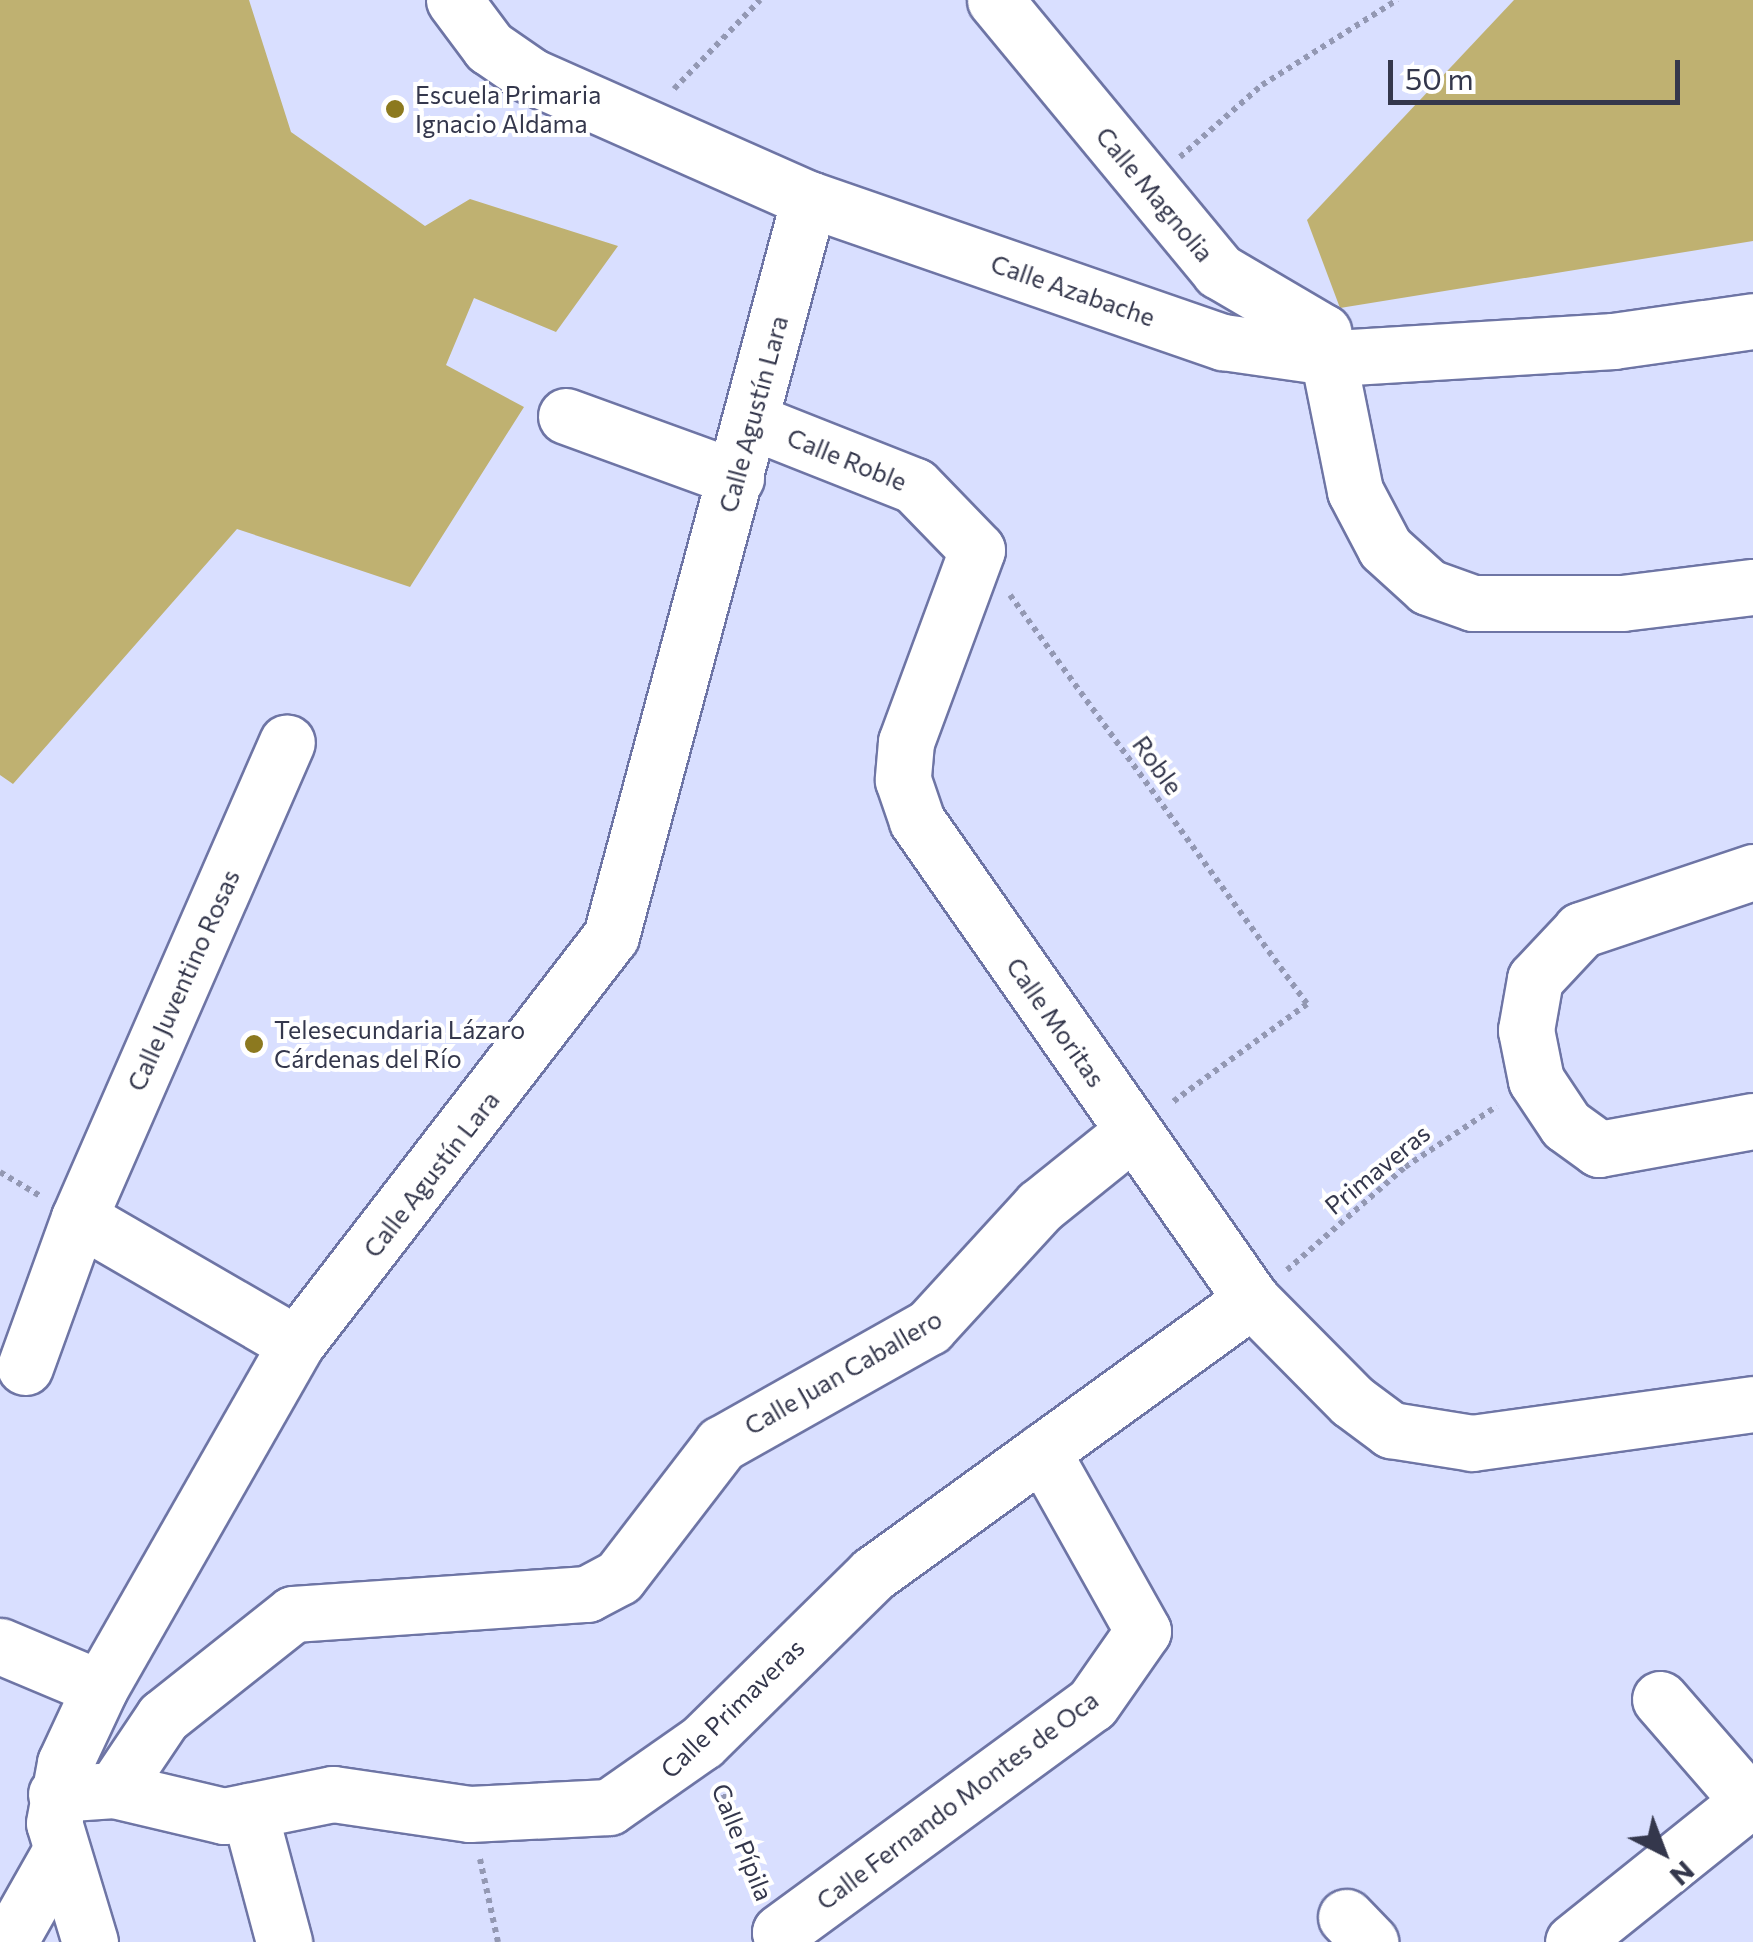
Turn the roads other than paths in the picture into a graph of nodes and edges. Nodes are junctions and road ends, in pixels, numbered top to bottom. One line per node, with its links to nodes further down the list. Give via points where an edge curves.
1 (454, 0): 3 (street, Calle Azabache, via 490,48 530,76)
2 (995, 0): 5 (street, Calle Magnolia, via 1219,271 1305,318)
3 (809, 198): 5 (street, Calle Azabache, via 1223,342); 7 (street, Calle Agustín Lara)
4 (1753, 320): 5 (street, Calle Azabache, via 1613,341)
5 (1335, 358): 10 (street, via 1356,491 1385,548 1428,586 1473,602 1604,603)
6 (566, 416): 8 (street)
7 (751, 421): 8 (street, Calle Agustín Lara); 9 (street, Calle Roble, via 915,486)
8 (736, 478): 17 (street, Calle Agustín Lara, via 611,936)
9 (977, 550): 14 (street, Calle Moritas, via 915,702 903,780 917,821)
10 (1753, 587)
11 (287, 742): 15 (street, Calle Juventino Rosas)
12 (1753, 872): 13 (street, via 1581,930 1556,948 1536,978 1526,1030 1536,1080 1566,1126 1599,1148)
13 (1753, 1121)
14 (1132, 1132): 16 (street, Calle Moritas); 24 (street, Calle Juan Caballero, via 1040,1206 929,1327 720,1444 619,1577 587,1594 293,1614 164,1718)
15 (79, 1218): 17 (street); 18 (street, Calle Juventino Rosas)
16 (1252, 1300): 19 (street, Calle Moritas, via 1392,1430 1472,1443); 20 (street, Calle Primaveras)
17 (296, 1344): 22 (street, Calle Agustín Lara)
18 (25, 1367)
19 (1753, 1404)
20 (1042, 1451): 27 (street, Calle Primaveras, via 873,1574 702,1742 652,1785 609,1807 470,1814 333,1794); 29 (street, Calle Fernando Montes de Oca, via 1144,1632 1092,1704)
21 (0, 1646): 22 (street)
22 (100, 1688): 25 (street, Calle Agustín Lara)
23 (1660, 1699): 26 (street)
24 (114, 1790): 25 (street); 27 (street, Calle Primaveras, via 151,1805)
25 (56, 1794): 28 (street, Calle Agustín Lara)
26 (1750, 1798): 33 (street)
27 (249, 1811): 32 (street)
28 (57, 1857): 30 (street); 31 (street, Calle Agustín Lara)
29 (781, 1937)
30 (9, 1942)
31 (90, 1942)
32 (284, 1942)
33 (1573, 1942)

